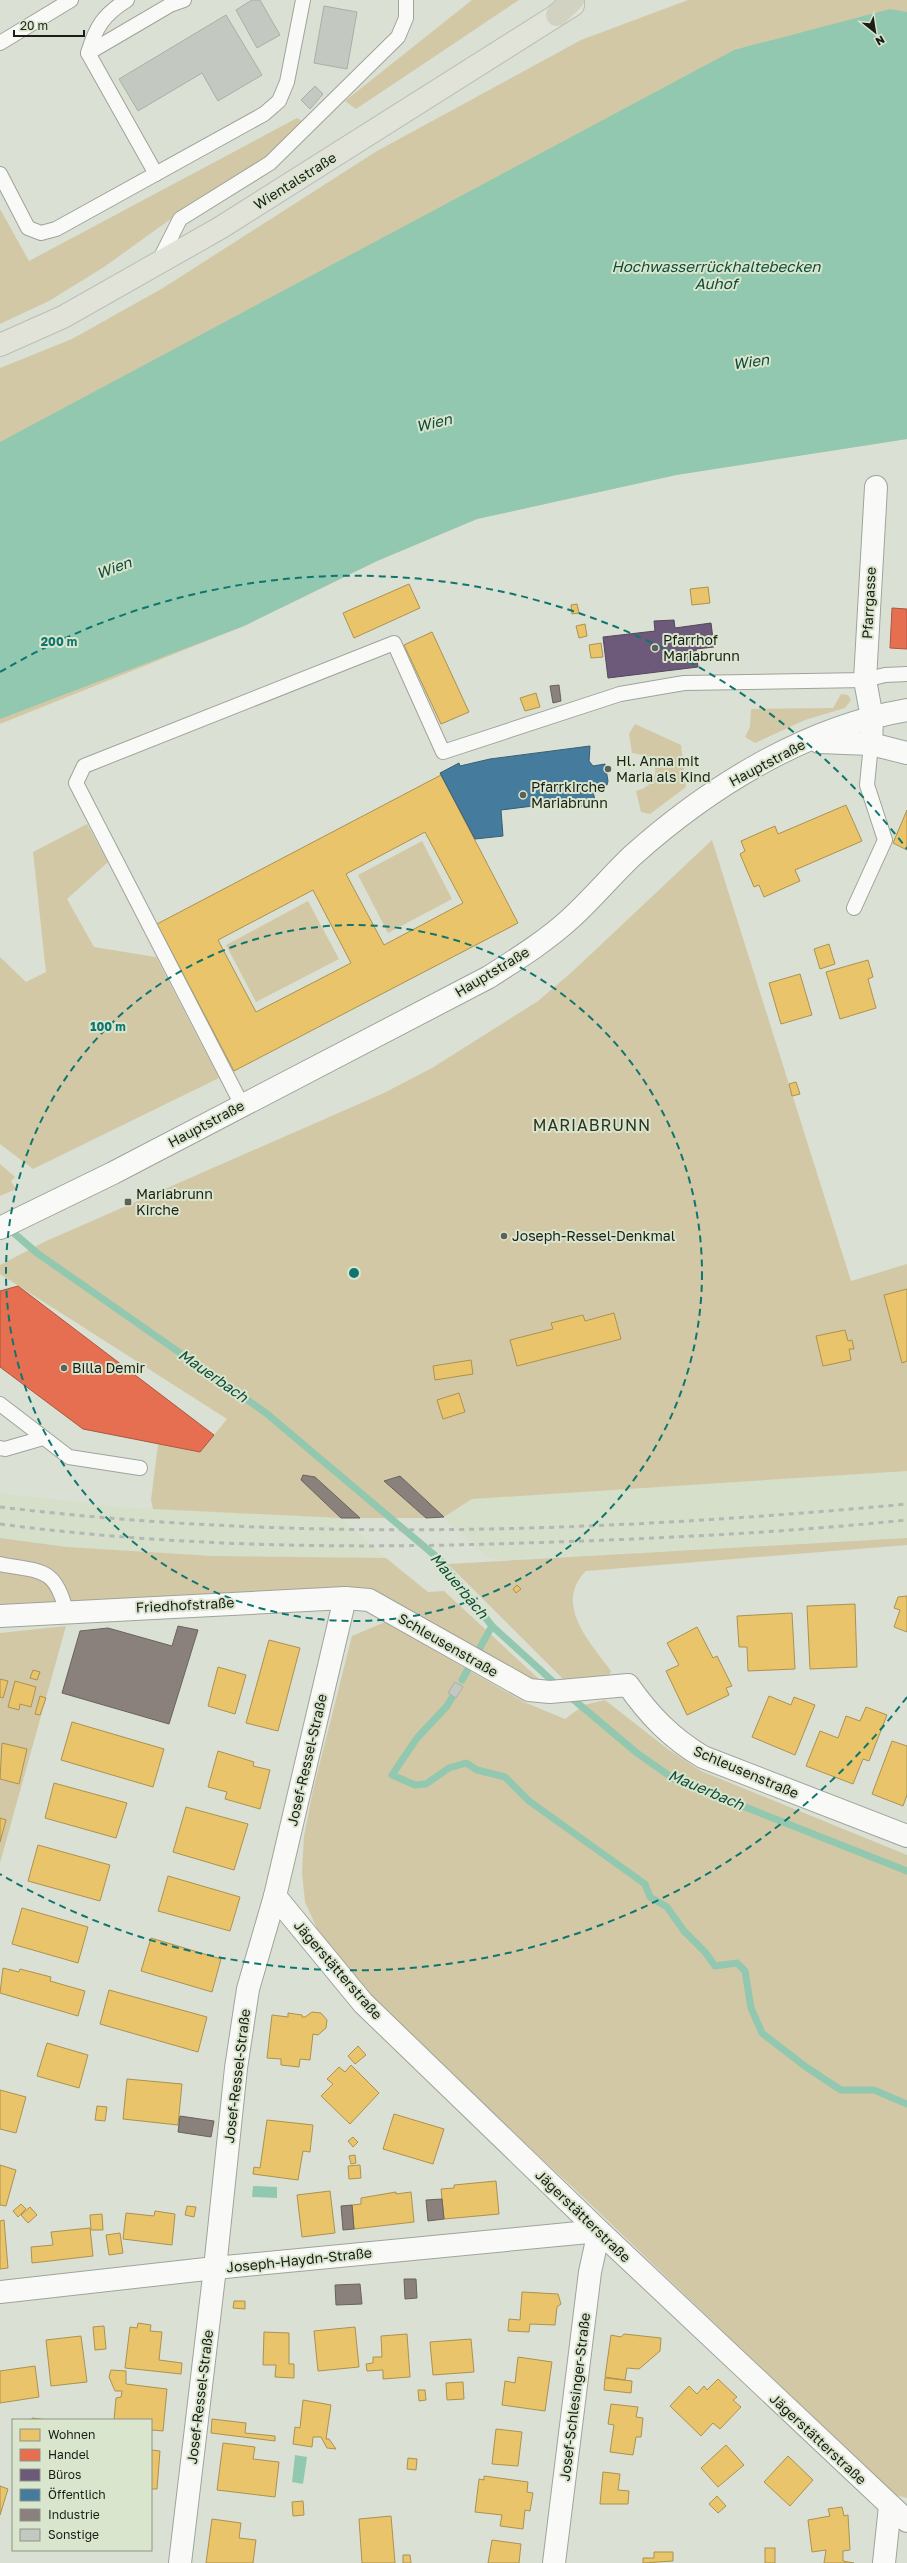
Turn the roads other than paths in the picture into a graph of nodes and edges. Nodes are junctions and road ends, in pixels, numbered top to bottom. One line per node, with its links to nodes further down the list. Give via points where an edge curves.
1 (71, 0): 9 (lane)
2 (127, 0): 10 (lane, via 101,22 95,31)
3 (184, 0): 10 (lane, via 170,5)
4 (303, 0): 12 (lane, via 287,82 279,101 264,114)
5 (406, 0): 13 (lane, via 406,18 398,37 270,163 180,219)
6 (574, 0): 8 (highway)
7 (580, 0): 8 (main road, Wientalstraße)
8 (557, 15): 13 (main road, Wientalstraße)
9 (0, 43)
10 (88, 53): 12 (lane)
11 (0, 174): 12 (lane, via 28,228 41,233 56,228)
12 (156, 174)
13 (157, 265): 14 (main road, Wientalstraße, via 63,317)
14 (0, 345)
15 (876, 487): 17 (street, Pfarrgasse)
16 (907, 674): 17 (lane, via 885,675)
17 (865, 680): 19 (street, Pfarrgasse); 24 (lane, via 684,683 620,694 443,752 394,643 84,766 76,783)
18 (907, 710): 19 (street, Hauptstraße)
19 (872, 718): 20 (street, Hauptstraße); 21 (street, Pfarrgasse)
20 (806, 742): 21 (street); 24 (street, Hauptstraße, via 734,779 688,811 632,857 570,919 525,954 489,976)
21 (871, 744): 22 (street); 23 (lane, via 867,785 885,840)
22 (907, 753)
23 (854, 908)
24 (242, 1105): 25 (street, Hauptstraße)
25 (0, 1228)
26 (0, 1404): 27 (lane)
27 (43, 1438): 28 (lane, via 5,1449); 29 (lane, via 69,1457)
28 (0, 1448)
29 (140, 1468)
30 (0, 1564): 33 (lane, via 42,1572 54,1580 61,1591)
31 (345, 1598): 32 (street, Friedhofstraße); 33 (street, Friedhofstraße); 36 (street, Josef-Ressel-Straße)
32 (370, 1600): 35 (street, Schleusenstraße, via 529,1690 550,1692 628,1684 648,1713 683,1745 704,1757)
33 (66, 1611): 34 (street, Friedhofstraße)
34 (0, 1616)
35 (907, 1836)
36 (275, 1896): 37 (street, Jägerstätterstraße, via 363,2003); 38 (street, Josef-Ressel-Straße, via 248,1989 236,2068)
37 (598, 2232): 38 (street, Joseph-Haydn-Straße); 40 (street, Jägerstätterstraße); 43 (street, Josef-Schlesinger-Straße, via 590,2272)
38 (215, 2268): 39 (street, Joseph-Haydn-Straße); 42 (street, Josef-Ressel-Straße)
39 (0, 2292)
40 (890, 2506): 41 (street, Jägerstätterstraße); 44 (street)
41 (907, 2521)
42 (180, 2563)
43 (554, 2563)
44 (884, 2563)

